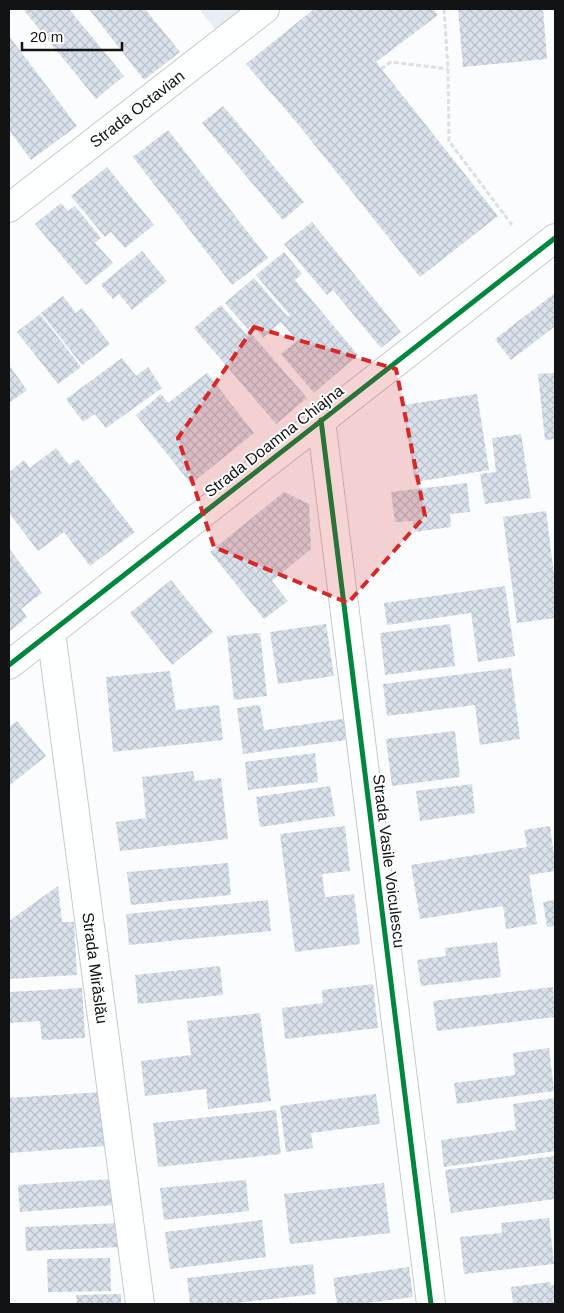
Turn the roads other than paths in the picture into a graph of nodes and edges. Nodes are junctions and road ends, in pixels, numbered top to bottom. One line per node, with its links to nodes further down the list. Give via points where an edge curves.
1 (266, 9): 2 (street, Strada Octavian)
2 (9, 208)
3 (555, 238): 4 (street, Strada Doamna Chiajna)
4 (321, 420): 5 (street, Strada Doamna Chiajna); 8 (street, Strada Vasile Voiculescu)
5 (51, 632): 6 (street, Strada Doamna Chiajna); 7 (street, Strada Mirăslău)
6 (9, 665)
7 (140, 1304)
8 (431, 1304)

